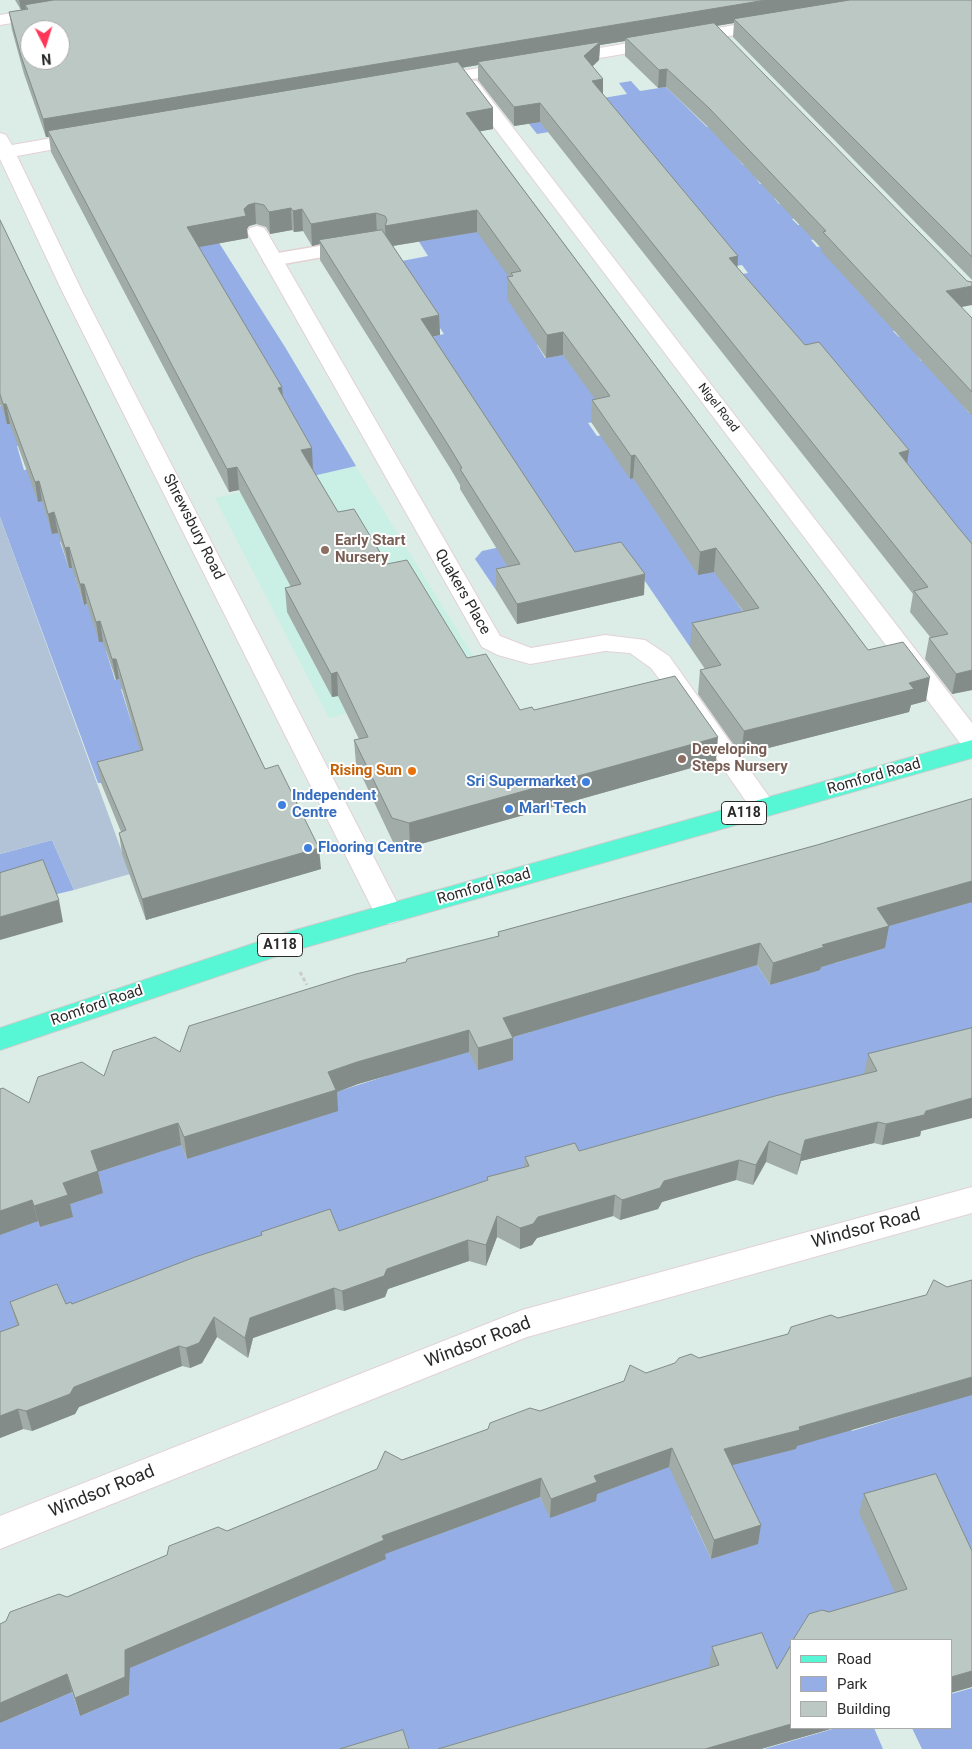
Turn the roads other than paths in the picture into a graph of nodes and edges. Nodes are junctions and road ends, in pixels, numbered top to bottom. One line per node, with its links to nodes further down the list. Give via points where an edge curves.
1 (67, 9): 2 (street)
2 (0, 20)
3 (786, 22): 4 (street)
4 (717, 34): 5 (street); 6 (street)
5 (730, 47)
6 (551, 61)
7 (532, 64): 8 (street)
8 (464, 76): 9 (street); 15 (street, Nigel Road)
9 (416, 84)
10 (104, 135): 11 (street)
11 (2, 148): 18 (street, Shrewsbury Road)
12 (257, 232): 14 (street, Quakers Place)
13 (377, 243): 14 (lane)
14 (272, 260): 17 (street, Quakers Place, via 491,641 530,656 605,643 636,646 666,669)
15 (972, 741)
16 (972, 749): 17 (main road, Romford Road / A118)
17 (763, 807): 18 (main road, Romford Road / A118)
18 (389, 914): 19 (main road, Romford Road / A118, via 285,944)
19 (0, 1039)
20 (972, 1200): 21 (street, Windsor Road, via 522,1324)
21 (0, 1533)

